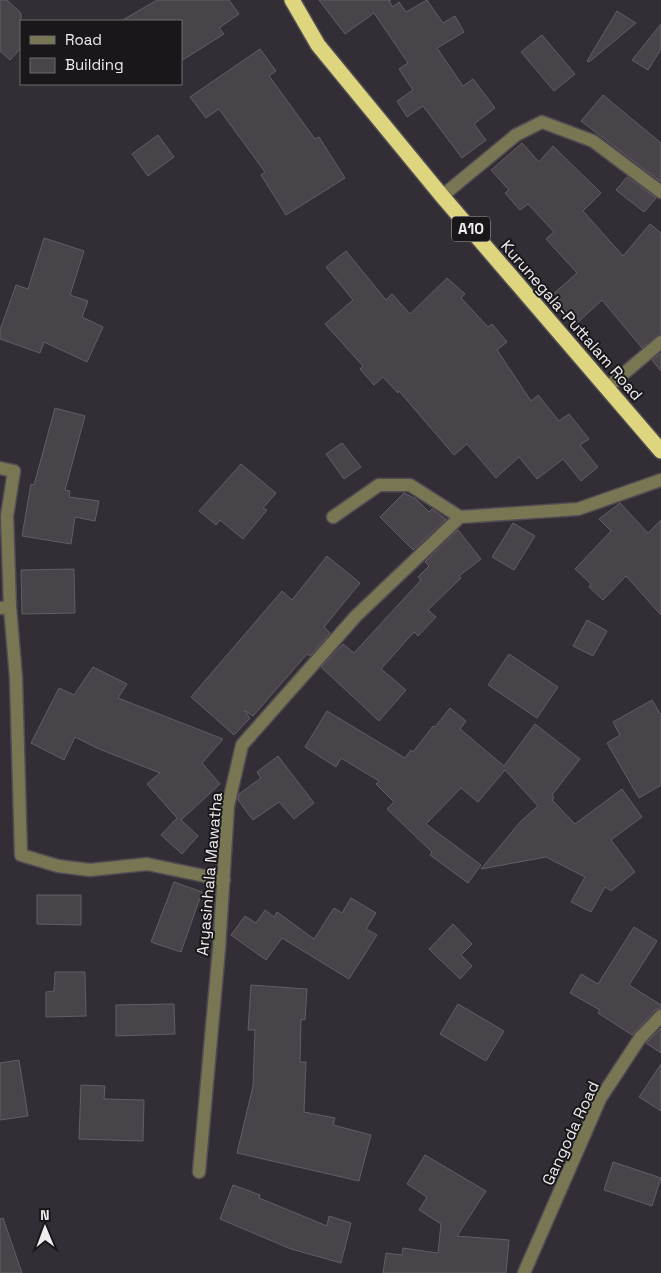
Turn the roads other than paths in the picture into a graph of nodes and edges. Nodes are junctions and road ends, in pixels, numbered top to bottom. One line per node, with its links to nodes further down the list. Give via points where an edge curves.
1 (292, 0): 3 (highway, Kurunegala-Puttalam Road / A10, via 318,45)
2 (661, 192): 3 (street, via 593,141 542,122 516,135)
3 (442, 196): 5 (highway, Kurunegala-Puttalam Road / A10)
4 (661, 342): 5 (street)
5 (608, 387): 6 (highway, Kurunegala-Puttalam Road / A10)
6 (661, 450)
7 (0, 468): 11 (street, via 14,471 7,516)
8 (661, 480): 10 (street, via 578,509)
9 (334, 517): 10 (street, via 380,485 410,485)
10 (460, 517): 12 (street, Aryasinhala Mawatha, via 356,616 242,745 228,806)
11 (5, 608): 12 (street, via 16,678 21,855 90,870 146,864)
12 (224, 880): 14 (street, Aryasinhala Mawatha)
13 (661, 1016): 15 (street, Gangoda Road, via 640,1038 600,1100)
14 (199, 1172)
15 (524, 1273)

